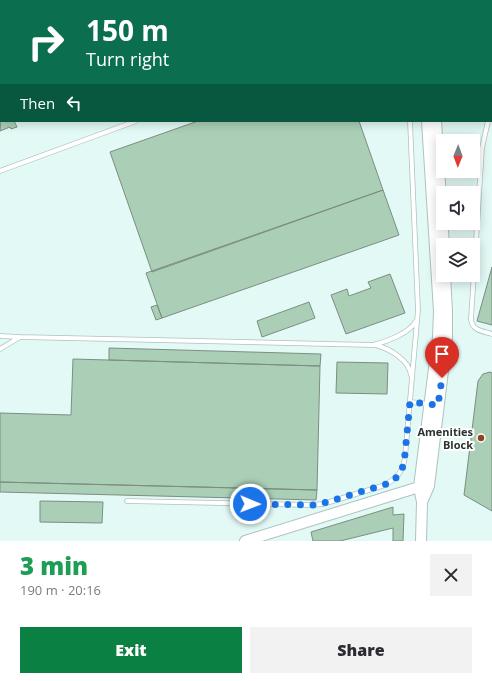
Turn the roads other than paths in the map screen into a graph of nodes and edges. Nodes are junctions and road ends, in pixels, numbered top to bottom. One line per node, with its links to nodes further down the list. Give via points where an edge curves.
1 (133, 122): 6 (lane)
2 (410, 122): 9 (lane)
3 (426, 122): 17 (street, via 439,311)
4 (436, 122): 7 (street)
5 (488, 122): 10 (lane, via 482,148 471,319 476,330)
6 (0, 171)
7 (444, 238)
8 (446, 282): 17 (street, via 448,311 446,338)
9 (418, 317): 13 (lane, via 410,328 388,341); 15 (lane)
10 (492, 334)
11 (0, 336): 12 (lane)
12 (20, 337): 13 (lane); 14 (lane)
13 (373, 345): 15 (lane, via 384,347 406,363)
14 (0, 349)
15 (412, 378): 16 (lane)
16 (410, 402): 17 (lane); 19 (lane, via 404,464 399,475 382,486 323,504 311,505)
17 (434, 405): 18 (street)
18 (424, 486): 20 (street); 21 (street)
19 (127, 501)
20 (246, 541)
21 (421, 541)

